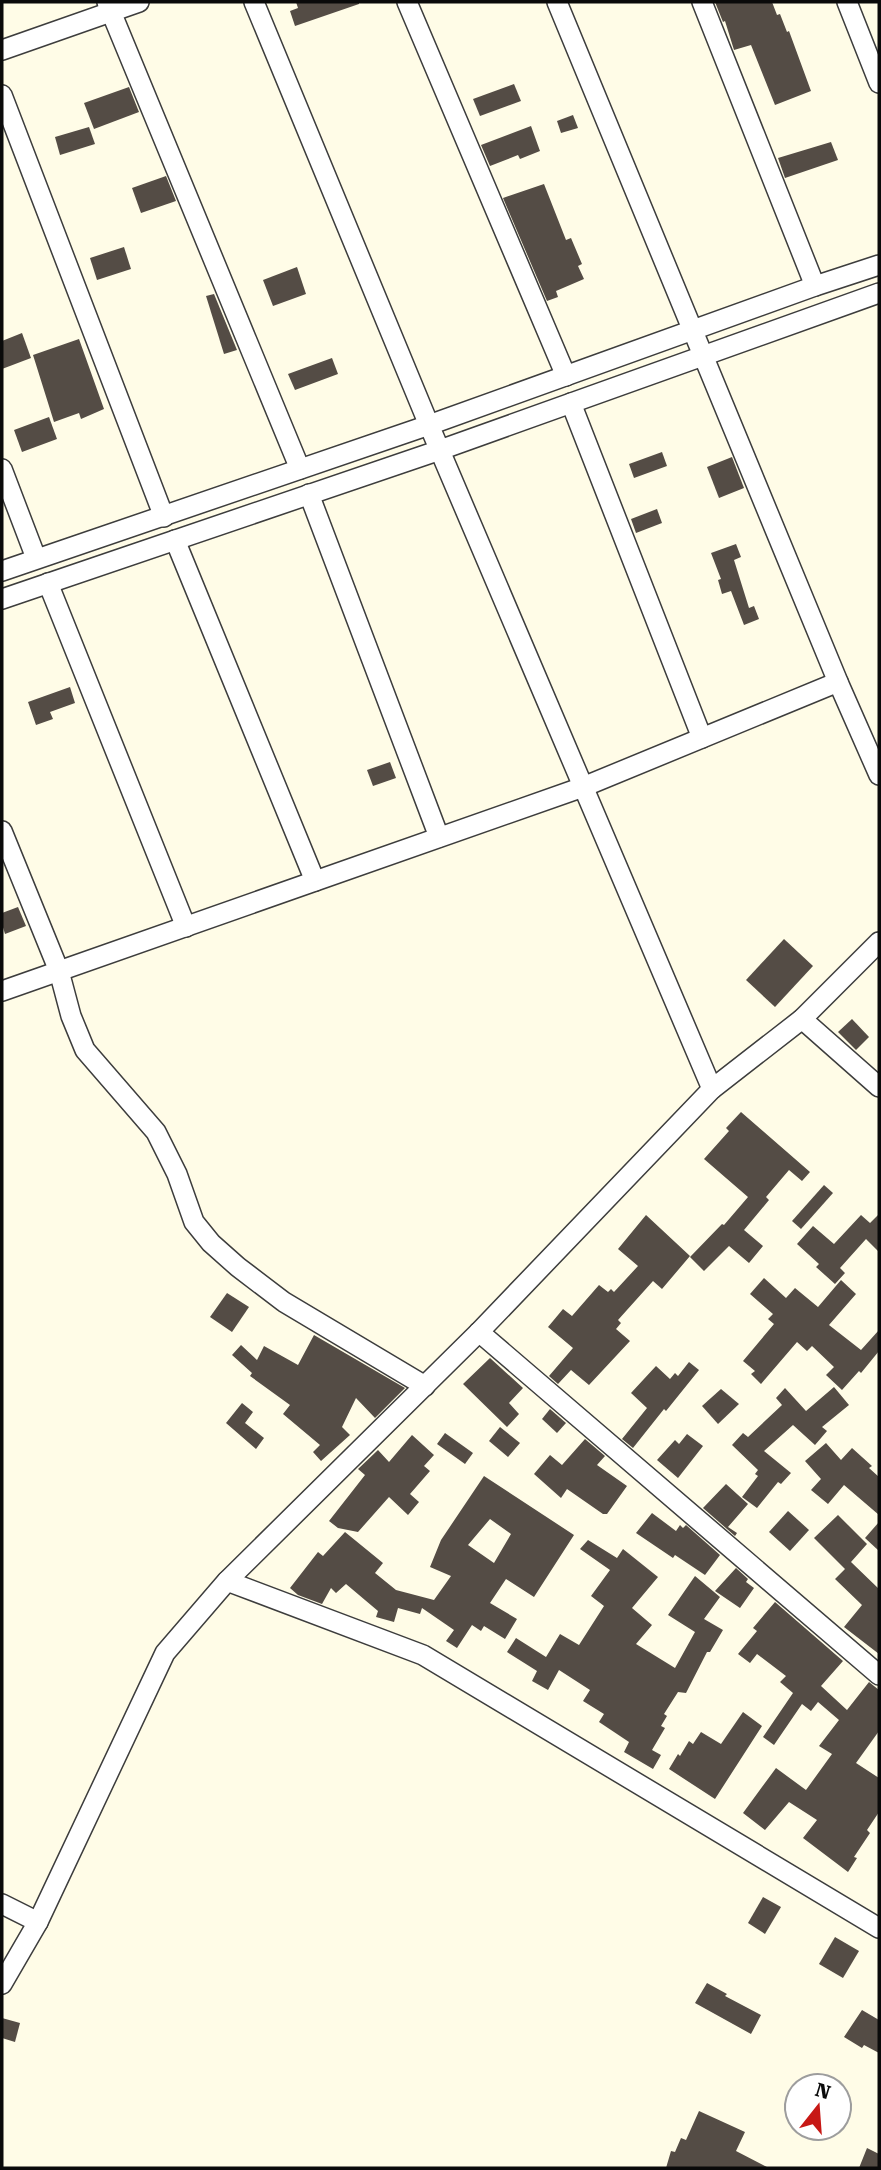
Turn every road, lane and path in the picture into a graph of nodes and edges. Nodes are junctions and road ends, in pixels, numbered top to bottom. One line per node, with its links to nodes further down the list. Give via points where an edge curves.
1 (139, 2): 7 (street)
2 (254, 2): 18 (street)
3 (407, 2): 16 (street)
4 (557, 2): 14 (street)
5 (702, 2): 12 (street)
6 (847, 2): 9 (street)
7 (109, 7): 8 (street); 20 (street)
8 (2, 50)
9 (879, 83)
10 (2, 95): 23 (street)
11 (879, 265): 12 (street)
12 (815, 286): 14 (street)
13 (879, 293): 15 (street)
14 (694, 330): 15 (street); 16 (street)
15 (702, 355): 17 (street); 29 (street)
16 (566, 376): 18 (street)
17 (571, 403): 19 (street); 30 (street)
18 (429, 425): 19 (street); 20 (street)
19 (440, 450): 22 (street); 32 (street)
20 (300, 469): 23 (street)
21 (2, 470): 25 (street)
22 (310, 494): 24 (street); 34 (street)
23 (164, 517): 25 (street)
24 (175, 540): 27 (street); 35 (street)
25 (36, 558): 26 (street)
26 (2, 571)
27 (48, 583): 28 (street); 36 (street)
28 (2, 599)
29 (838, 682): 30 (street); 31 (street)
30 (702, 738): 32 (street)
31 (879, 775)
32 (583, 787): 34 (street); 42 (street)
33 (2, 831): 38 (street)
34 (439, 837): 35 (street)
35 (315, 881): 36 (street)
36 (186, 927): 38 (street)
37 (879, 942): 40 (street)
38 (59, 971): 39 (street); 44 (street, via 85,1050 156,1132 194,1222 211,1243 284,1302)
39 (2, 991)
40 (803, 1019): 41 (street); 42 (street)
41 (879, 1087)
42 (712, 1089): 43 (street)
43 (479, 1332): 44 (street); 46 (street)
44 (425, 1386): 45 (street)
45 (227, 1581): 48 (street, via 165,1653); 49 (street, via 423,1655)
46 (879, 1675)
47 (2, 1904): 48 (street)
48 (38, 1922): 50 (street)
49 (879, 1928)
50 (2, 1984)

